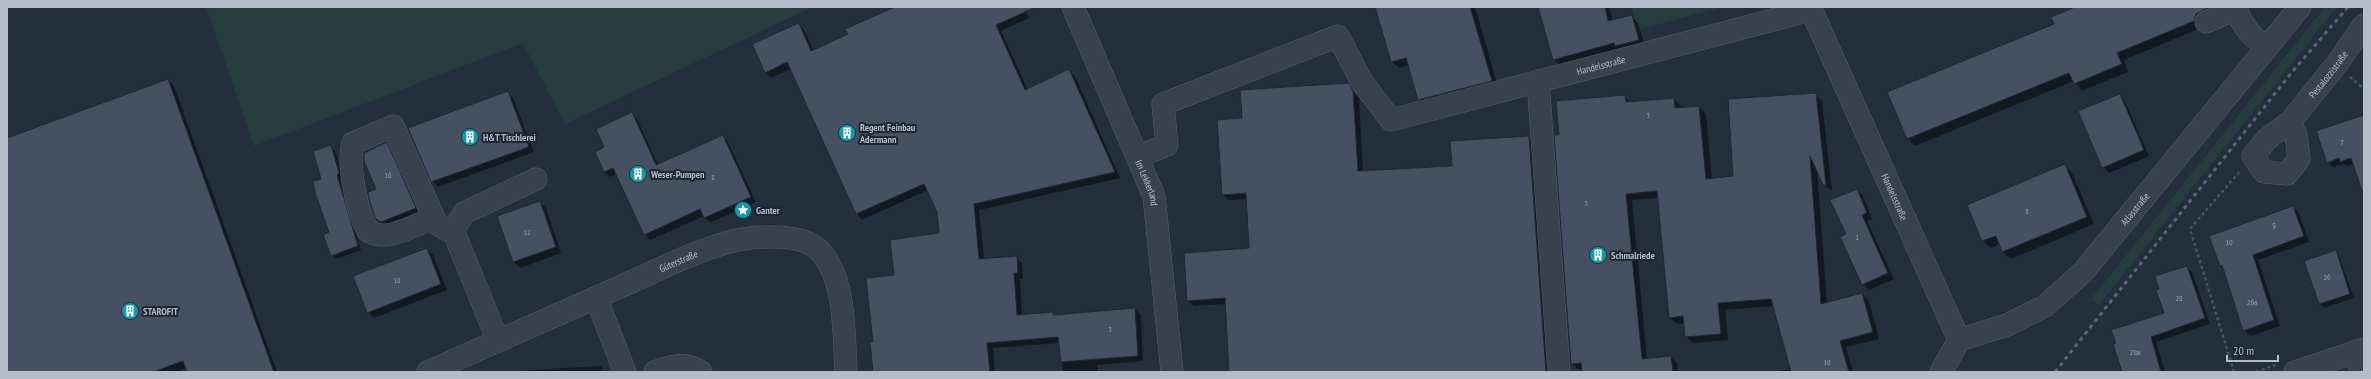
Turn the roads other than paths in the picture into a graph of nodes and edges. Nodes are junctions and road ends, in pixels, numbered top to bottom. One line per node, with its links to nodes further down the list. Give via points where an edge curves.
1 (1073, 7): 9 (street, Im Lekkerland)
2 (2300, 7): 6 (street, Atlasstraße)
3 (1810, 8): 7 (street, Handelsstraße); 14 (street, Handelsstraße)
4 (2206, 22): 6 (street, via 2236,9 2243,27)
5 (2364, 25): 8 (street, Pestalozzistraße)
6 (2266, 48): 14 (street, Atlasstraße, via 2083,272 2045,306 2007,325)
7 (1538, 81): 9 (street, Handelsstraße, via 1390,120 1362,82 1338,36 1162,104 1167,145); 23 (street)
8 (2290, 122): 8 (street, Pestalozzistraße, via 2267,139 2253,156 2264,172 2287,174 2299,159 2296,135)
9 (1137, 157): 22 (street, Im Lekkerland, via 1154,196)
10 (536, 179): 12 (street, via 464,213)
11 (434, 218): 11 (street, via 394,126 353,143 350,152 356,199 368,231 376,236 386,236); 12 (street, via 436,224)
12 (453, 230): 15 (street)
13 (596, 298): 15 (street, Güterstraße); 18 (street); 21 (street, Güterstraße, via 729,242 771,237 799,238 819,250 835,275 843,319)
14 (1960, 340): 24 (street)
15 (498, 341): 17 (street, Güterstraße)
16 (2360, 357): 25 (street)
17 (428, 372)
18 (626, 372)
19 (655, 372): 20 (street, via 676,365 694,367)
20 (701, 372)
21 (846, 372)
22 (1172, 372)
23 (1559, 372)
24 (1941, 372)
25 (2295, 372)

